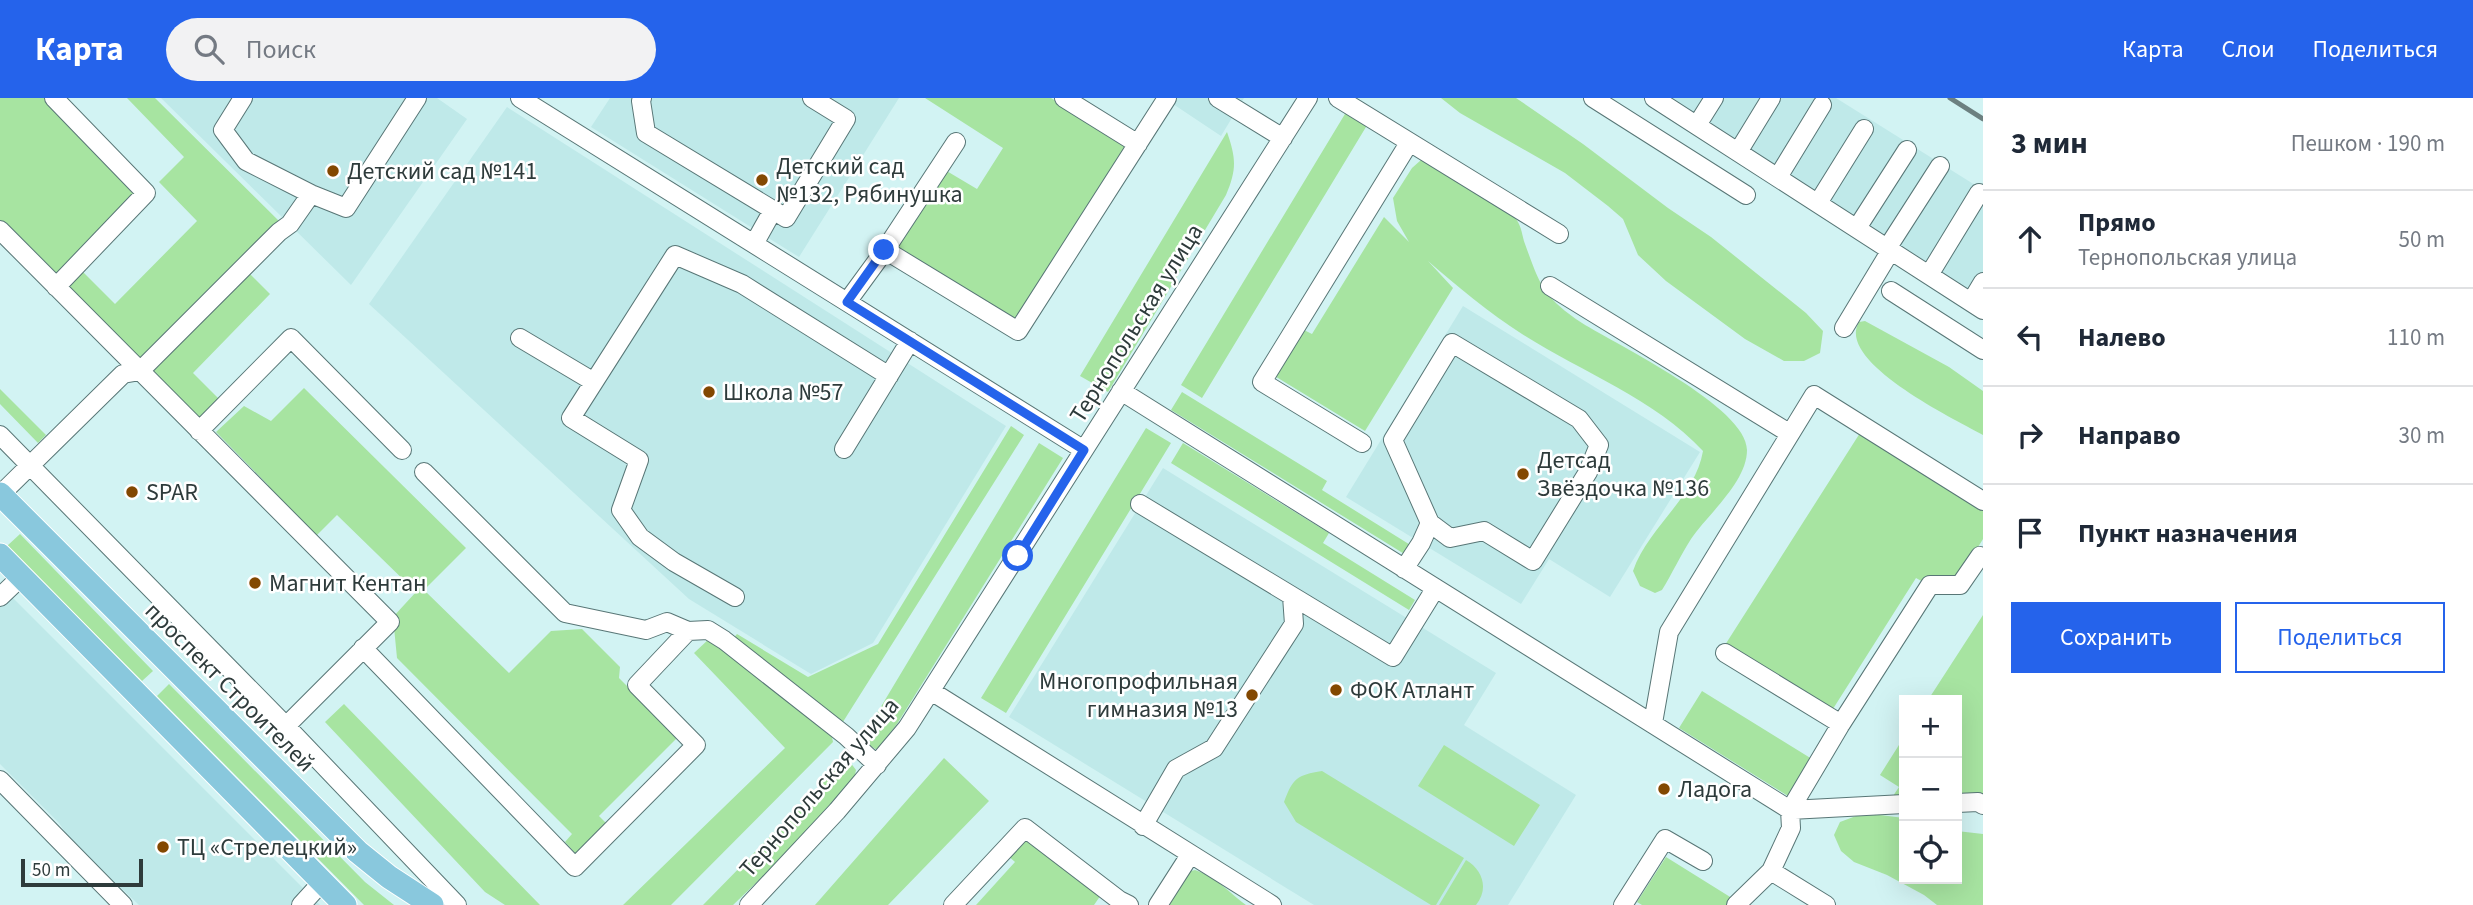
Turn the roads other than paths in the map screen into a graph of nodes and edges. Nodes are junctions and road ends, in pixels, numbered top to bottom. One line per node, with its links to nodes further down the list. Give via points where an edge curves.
1 (54, 98): 41 (street, via 146,193)
2 (243, 98): 28 (street, via 223,130 246,161)
3 (417, 98): 28 (street, via 346,208)
4 (642, 98): 31 (street, via 646,133)
5 (812, 98): 31 (street, via 846,119 786,218)
6 (1064, 98): 22 (street)
7 (1167, 98): 22 (street)
8 (1218, 98): 19 (street)
9 (1308, 98): 19 (street, Тернопольская улица)
10 (1338, 98): 21 (street)
11 (1593, 98): 29 (street)
12 (1714, 98): 17 (street)
13 (1771, 98): 24 (street)
14 (1657, 99): 17 (street)
15 (527, 100): 35 (street)
16 (1822, 105): 26 (street)
17 (1697, 125): 24 (street)
18 (1864, 129): 30 (street)
19 (1283, 138): 52 (street, Тернопольская улица)
20 (956, 142): 37 (street)
21 (1409, 143): 34 (street); 56 (street, via 1262,382)
22 (1138, 144): 37 (street, via 1018,331)
23 (1907, 150): 32 (street)
24 (1738, 152): 26 (street)
25 (1940, 166): 36 (street)
26 (1777, 177): 30 (street)
27 (1979, 193): 38 (street)
28 (311, 194): 49 (street, via 290,224)
29 (1746, 195)
30 (1818, 203): 32 (street)
31 (773, 210): 35 (street)
32 (1857, 228): 36 (street)
33 (0, 230): 41 (street)
34 (1559, 234)
35 (754, 244): 43 (street)
36 (1889, 249): 38 (street); 45 (street)
37 (884, 250): 43 (street)
38 (1929, 275): 44 (street)
39 (1983, 282): 44 (street)
40 (1550, 286): 54 (street)
41 (56, 287): 49 (street)
42 (1891, 291): 48 (street)
43 (847, 302): 47 (street)
44 (1977, 306)
45 (1844, 328)
46 (520, 338): 51 (street)
47 (910, 341): 50 (street); 59 (street)
48 (1983, 350)
49 (140, 371): 53 (street); 60 (street, via 123,374)
50 (888, 376): 51 (street, via 742,284 675,255); 57 (street)
51 (594, 382): 73 (street, via 571,418 639,460 621,510 640,537)
52 (1121, 391): 59 (street, Тернопольская улица); 68 (street)
53 (199, 431): 58 (street, via 291,338); 75 (street, via 390,622)
54 (1789, 433): 63 (street, via 1814,395); 78 (street, via 1669,632)
55 (0, 435): 60 (street)
56 (1362, 443)
57 (844, 449)
58 (402, 450)
59 (1084, 450): 77 (street, Тернопольская улица)
60 (31, 466): 62 (street); 80 (street)
61 (424, 472): 74 (street, via 565,613 646,630 667,622)
62 (0, 494): 97 (main road, проспект Строителей, via 358,852)
63 (1983, 501)
64 (1140, 504): 71 (street)
65 (1430, 523): 65 (street, via 1393,440 1452,343 1579,419 1599,445 1588,472 1533,561 1484,531 1450,537); 68 (street)
66 (0, 555): 69 (main road)
67 (1983, 557): 79 (street, via 1959,585 1930,585)
68 (1404, 569): 70 (street)
69 (21, 577): 72 (street); 91 (main road)
70 (1435, 589): 71 (street, via 1393,657); 78 (street)
71 (1292, 596): 87 (street, via 1294,624 1214,748 1176,769)
72 (0, 597)
73 (734, 597)
74 (688, 631): 75 (street, via 638,685 696,745 575,867); 81 (street, via 708,630 724,640)
75 (363, 648): 80 (street)
76 (1726, 653): 79 (street)
77 (931, 691): 81 (street, Тернопольская улица); 87 (street)
78 (1653, 723): 86 (street)
79 (1841, 724): 86 (street)
80 (286, 726): 98 (street)
81 (877, 765): 99 (street, Тернопольская улица)
82 (0, 780): 94 (street)
83 (1962, 803): 85 (street)
84 (1899, 804): 86 (street)
85 (1983, 805)
86 (1790, 810): 90 (street, via 1791,828)
87 (1143, 826): 88 (street)
88 (1190, 855): 92 (street); 102 (street)
89 (1703, 861): 93 (street, via 1665,839)
90 (1771, 871): 103 (street); 104 (street)
91 (323, 881): 95 (street); 96 (main road)
92 (1264, 903)
93 (1626, 904)
94 (123, 905)
95 (301, 905)
96 (345, 905)
97 (432, 905)
98 (457, 905)
99 (748, 905)
100 (953, 905): 101 (street, via 1025,828)
101 (1129, 905)
102 (1158, 905)
103 (1736, 905)
104 (1826, 905)

